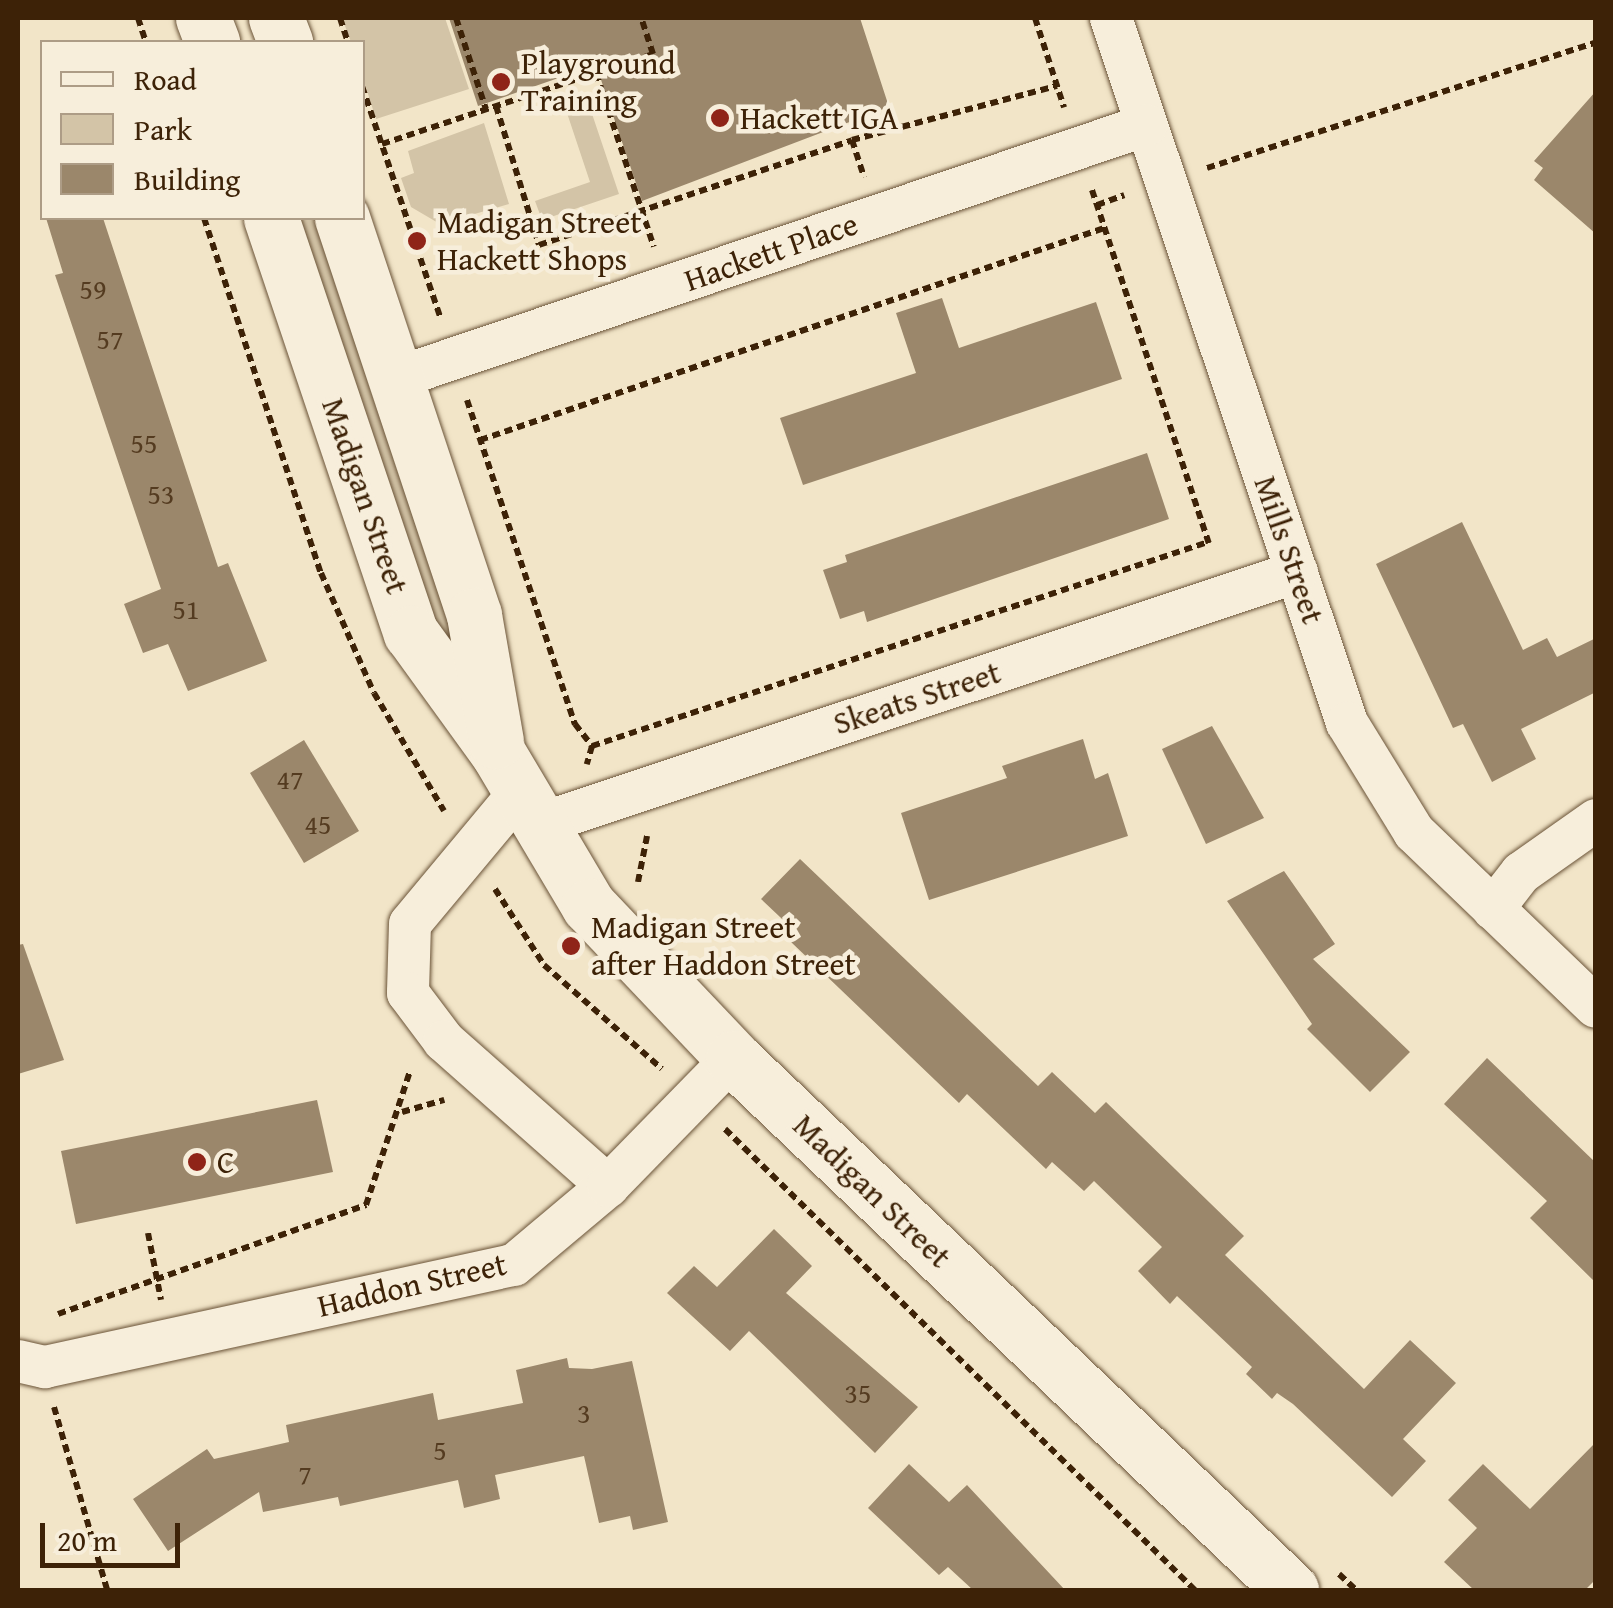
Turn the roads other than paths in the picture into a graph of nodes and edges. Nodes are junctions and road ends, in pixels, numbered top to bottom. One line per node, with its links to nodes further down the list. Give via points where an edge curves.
1 (1111, 18): 2 (street, Mills Street)
2 (1147, 125): 5 (street, Hackett Place); 6 (street, Mills Street)
3 (272, 220): 7 (street, Madigan Street, via 411,632)
4 (343, 220): 5 (street, Madigan Street)
5 (396, 378): 7 (street, Madigan Street, via 474,615)
6 (1297, 572): 7 (street, Skeats Street); 9 (street, Mills Street, via 1347,723 1377,778 1414,832)
7 (518, 790): 11 (street, Madigan Street, via 588,906); 12 (street, via 410,924 408,993 444,1041)
8 (1596, 820): 9 (street, via 1521,873)
9 (1492, 909): 10 (street, Mills Street)
10 (1596, 1007)
11 (734, 1058): 12 (street, Haddon Street); 14 (street, Madigan Street)
12 (608, 1186): 13 (street, Haddon Street, via 514,1265)
13 (31, 1364)
14 (1292, 1590)

